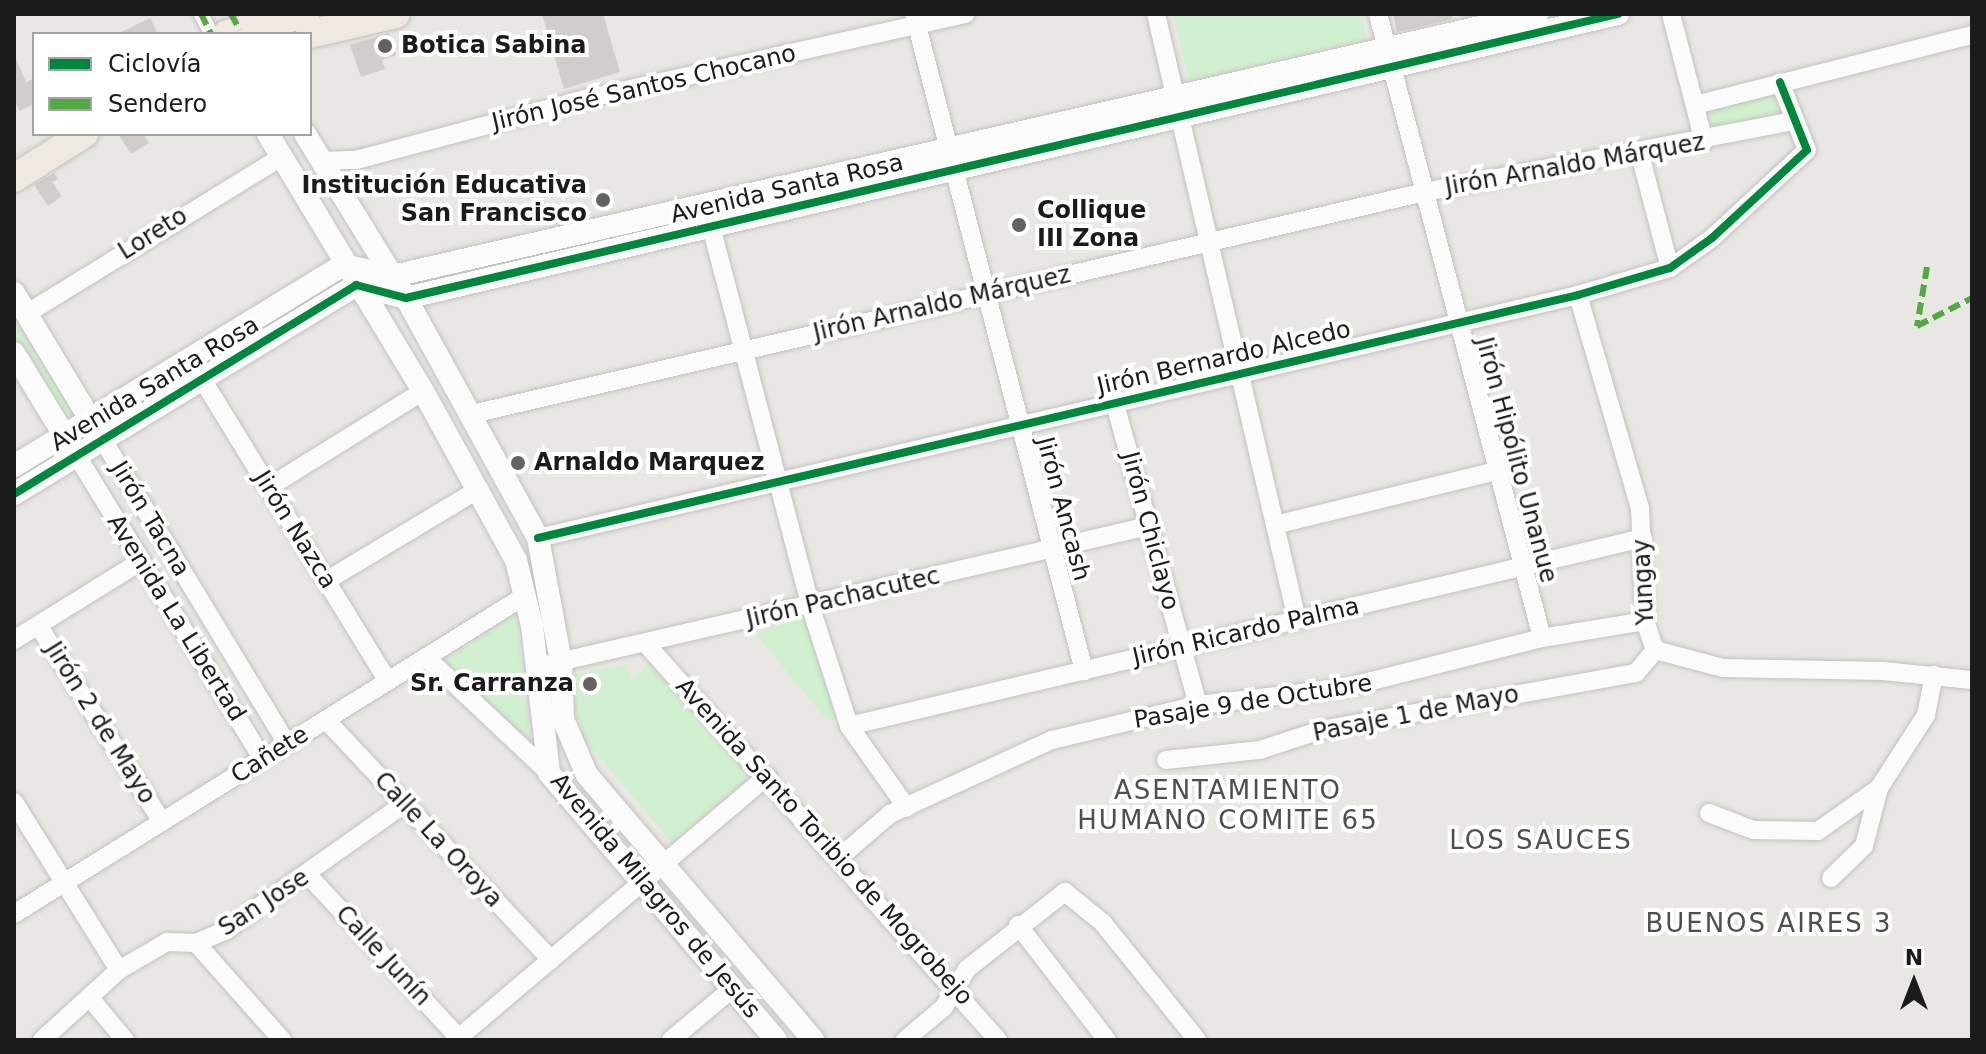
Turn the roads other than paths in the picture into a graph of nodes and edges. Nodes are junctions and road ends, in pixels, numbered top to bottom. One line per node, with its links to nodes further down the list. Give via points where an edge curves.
1 (201, 14): 12 (street)
2 (305, 14): 11 (main road)
3 (396, 14): 13 (main road)
4 (966, 14): 10 (street, Jirón José Santos Chocano)
5 (1156, 14): 18 (street)
6 (1378, 14): 15 (street, Jirón Hipólito Unanue)
7 (1537, 14): 15 (street, Avenida Santa Rosa)
8 (1618, 14): 15 (street, Avenida Santa Rosa)
9 (1671, 14): 17 (street)
10 (915, 20): 25 (street, Jirón Ancash); 29 (street, Jirón José Santos Chocano, via 356,160)
11 (235, 28)
12 (210, 32)
13 (312, 34)
14 (1972, 35): 16 (street)
15 (1390, 60): 18 (street, Avenida Santa Rosa); 32 (street, Jirón Hipólito Unanue)
16 (1780, 82): 17 (street); 19 (street, Jirón Bernardo Alcedo)
17 (1695, 105): 24 (street)
18 (1178, 108): 25 (street, Avenida Santa Rosa); 30 (street, Avenida Santa Rosa); 35 (street)
19 (1794, 121): 24 (street, Jirón Arnaldo Márquez); 37 (street, Jirón Bernardo Alcedo, via 1807,150 1712,238)
20 (47, 136): 27 (main road)
21 (81, 136): 31 (main road)
22 (269, 136): 28 (street, Avenida Milagros de Jesús)
23 (306, 136): 29 (street, Avenida Milagros de Jesús)
24 (1704, 142): 26 (street, Jirón Arnaldo Márquez)
25 (949, 148): 30 (street, Jirón Ancash); 33 (street, Avenida Santa Rosa)
26 (1639, 151): 32 (street, Jirón Arnaldo Márquez); 37 (street)
27 (14, 156)
28 (281, 157): 36 (street, Avenida Milagros de Jesús); 44 (street, Loreto)
29 (322, 161): 38 (street, Avenida Milagros de Jesús)
30 (955, 171): 34 (street, Avenida Santa Rosa); 41 (street, Jirón Ancash)
31 (14, 178)
32 (1425, 192): 35 (street, Jirón Arnaldo Márquez); 45 (street, Jirón Hipólito Unanue)
33 (705, 205): 34 (street); 38 (street, Avenida Santa Rosa)
34 (711, 227): 43 (street, Avenida Santa Rosa); 46 (street)
35 (1209, 242): 41 (street, Jirón Arnaldo Márquez); 48 (street)
36 (343, 265): 38 (street, Avenida Santa Rosa); 39 (street, Avenida Milagros de Jesús); 53 (street, Avenida Santa Rosa)
37 (1670, 268): 42 (street, Jirón Bernardo Alcedo)
38 (393, 276): 43 (street, Avenida Milagros de Jesús)
39 (356, 285): 43 (street, Avenida Santa Rosa); 49 (street, Avenida Santa Rosa); 50 (street, Avenida Milagros de Jesús)
40 (14, 293): 44 (street, Jirón Tacna)
41 (986, 294): 46 (street, Jirón Arnaldo Márquez); 54 (street, Jirón Ancash)
42 (1578, 295): 45 (street, Jirón Bernardo Alcedo); 67 (street, Yungay, via 1640,508)
43 (406, 298): 52 (street, Avenida Milagros de Jesús)
44 (26, 314): 53 (street, Jirón Tacna)
45 (1459, 323): 48 (street, Jirón Bernardo Alcedo); 59 (street, Jirón Hipólito Unanue)
46 (743, 351): 52 (street, Jirón Arnaldo Márquez); 60 (street)
47 (14, 353): 55 (street, Avenida La Libertad)
48 (1240, 374): 51 (street, Jirón Bernardo Alcedo); 64 (street)
49 (202, 379): 56 (street, Avenida Santa Rosa); 61 (street, Jirón Nazca)
50 (423, 391): 61 (street); 62 (street, Avenida Milagros de Jesús)
51 (1115, 404): 54 (street, Jirón Bernardo Alcedo); 65 (street, Jirón Chiclayo)
52 (468, 415): 66 (street, Avenida Milagros de Jesús)
53 (90, 419): 55 (street, Avenida Santa Rosa); 56 (street, Jirón Tacna)
54 (1021, 426): 60 (street, Jirón Bernardo Alcedo); 68 (street, Jirón Ancash)
55 (64, 435): 57 (street, Avenida La Libertad); 58 (street, Avenida Santa Rosa)
56 (103, 440): 57 (street, Avenida Santa Rosa); 92 (street, Jirón Tacna)
57 (77, 456): 63 (street, Avenida Santa Rosa); 69 (street, Avenida La Libertad)
58 (14, 466)
59 (1497, 471): 64 (street); 70 (street, Jirón Hipólito Unanue)
60 (777, 483): 66 (street, Jirón Bernardo Alcedo); 73 (street)
61 (269, 487): 71 (street, Jirón Nazca)
62 (479, 489): 71 (street); 72 (street, Avenida Milagros de Jesús, via 516,560)
63 (14, 494)
64 (1275, 525): 74 (street)
65 (1149, 526): 68 (street, Jirón Pachacutec); 80 (street, Jirón Chiclayo)
66 (538, 538): 83 (street, Avenida Milagros de Jesús)
67 (1643, 538): 70 (street, Jirón Ricardo Palma); 75 (street, Yungay)
68 (1052, 548): 73 (street, Jirón Pachacutec); 85 (street, Jirón Ancash)
69 (140, 562): 76 (street); 93 (street, Avenida La Libertad)
70 (1522, 566): 74 (street, Jirón Ricardo Palma); 77 (street, Jirón Hipólito Unanue)
71 (326, 581): 88 (street, Jirón Nazca)
72 (526, 595): 82 (street, Cañete); 84 (street, Avenida Milagros de Jesús)
73 (810, 605): 79 (street, Jirón Pachacutec); 91 (street)
74 (1297, 620): 80 (street, Jirón Ricardo Palma)
75 (1645, 621): 77 (street, Pasaje 9 de Octubre); 81 (street, Yungay)
76 (38, 625): 78 (street); 102 (street, Jirón 2 de Mayo)
77 (1542, 638): 89 (street, Pasaje 9 de Octubre, via 1344,688)
78 (14, 640)
79 (647, 645): 83 (street, Jirón Pachacutec); 96 (street, Avenida Santo Toribio de Mogrobejo)
80 (1182, 647): 85 (street, Jirón Ricardo Palma); 89 (street, Jirón Chiclayo)
81 (1655, 650): 86 (street, Yungay, via 1723,668); 94 (street, Pasaje 1 de Mayo, via 1636,673 1321,730 1260,750)
82 (426, 657): 88 (street, Cañete); 95 (street)
83 (561, 662): 84 (street, Jirón Pachacutec); 104 (street, Avenida Milagros de Jesús, via 563,719 574,751 587,775)
84 (537, 667): 95 (street, Avenida Milagros de Jesús)
85 (1084, 671): 91 (street, Jirón Ricardo Palma)
86 (1934, 675): 87 (street, Yungay); 97 (street, via 1926,715)
87 (1972, 680)
88 (388, 681): 90 (street, Cañete)
89 (1198, 705): 100 (street, Pasaje 9 de Octubre, via 1052,740)
90 (326, 720): 92 (street, Cañete); 99 (street, Calle La Oroya)
91 (849, 726): 100 (street)
92 (287, 744): 93 (street, Cañete)
93 (263, 759): 102 (street, Cañete)
94 (1166, 760)
95 (549, 773): 108 (street, Avenida Milagros de Jesús)
96 (767, 776): 103 (street, Avenida Santo Toribio de Mogrobejo); 104 (street)
97 (1879, 788): 101 (street, via 1818,831 1753,830); 106 (street, via 1864,846)
98 (14, 802): 107 (street)
99 (404, 804): 105 (street, San Jose); 112 (street, Calle La Oroya)
100 (907, 808): 103 (street, Pasaje 9 de Octubre, via 890,814)
101 (1709, 813)
102 (162, 822): 107 (street, Cañete)
103 (840, 857): 114 (street, Avenida Santo Toribio de Mogrobejo)
104 (663, 864): 108 (street); 123 (street, Avenida Milagros de Jesús)
105 (308, 875): 111 (street, San Jose, via 226,930); 117 (street, Calle Junín)
106 (1831, 878)
107 (65, 883): 109 (street, Cañete); 113 (street)
108 (643, 883): 112 (street); 115 (street, Avenida Milagros de Jesús)
109 (14, 914)
110 (1018, 925): 114 (street, via 967,969); 126 (street); 127 (street, via 1055,895 1075,895 1151,977)
111 (196, 943): 113 (street, San Jose, via 167,942); 120 (street)
112 (551, 960): 117 (street)
113 (119, 970): 116 (street, San Jose)
114 (956, 987): 124 (street, via 944,1007); 125 (street, Avenida Santo Toribio de Mogrobejo)
115 (733, 988): 121 (street); 122 (street, Avenida Milagros de Jesús)
116 (89, 997): 118 (street, San Jose); 119 (street)
117 (457, 1039)
118 (42, 1040)
119 (125, 1040)
120 (282, 1040)
121 (671, 1040)
122 (776, 1040)
123 (813, 1040)
124 (905, 1040)
125 (998, 1040)
126 (1107, 1040)
127 (1197, 1040)

